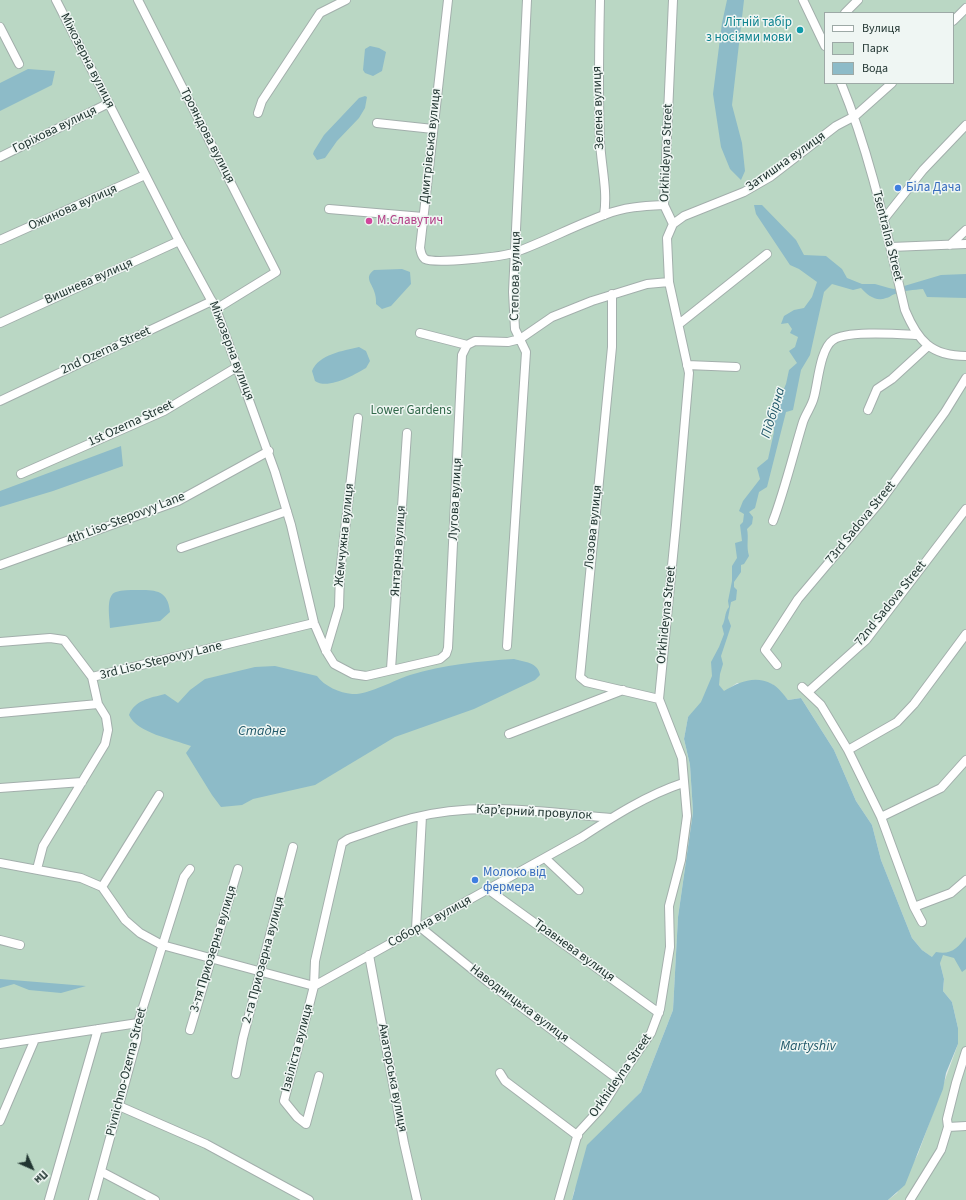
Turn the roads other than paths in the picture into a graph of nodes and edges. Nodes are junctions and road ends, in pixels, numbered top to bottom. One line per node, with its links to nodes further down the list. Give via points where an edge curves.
1 (56, 0): 18 (street, Міжозерна вулиця)
2 (138, 0): 43 (street, Трояндова вулиця, via 276,272)
3 (346, 0): 19 (street, via 320,13 262,101)
4 (448, 0): 23 (street, Дмитрівська вулиця)
5 (527, 0): 38 (street, Степова вулиця)
6 (600, 0): 28 (street, Зелена вулиця, via 597,81 601,166 606,203)
7 (673, 0): 26 (street, Orkhideyna Street)
8 (804, 0): 14 (street)
9 (858, 0): 11 (street)
10 (966, 8): 12 (street)
11 (846, 12)
12 (954, 21)
13 (0, 27): 15 (street)
14 (823, 35)
15 (19, 64)
16 (841, 84): 20 (street, Tsentralna Street)
17 (891, 84): 20 (street, Затишна вулиця)
18 (109, 103): 24 (street, Горіхова вулиця); 25 (street, Міжозерна вулиця)
19 (258, 113)
20 (855, 116): 30 (street, Tsentralna Street); 31 (street, Затишна вулиця, via 836,126 757,186 684,216)
21 (377, 123): 23 (street)
22 (966, 125): 30 (street, via 922,170)
23 (433, 129): 29 (street, Дмитрівська вулиця)
24 (0, 157)
25 (145, 175): 33 (street, Ожинова вулиця); 34 (street, Міжозерна вулиця)
26 (664, 205): 28 (street, Дмитрівська вулиця, via 631,206); 31 (street, Orkhideyna Street)
27 (329, 209): 29 (street)
28 (604, 215): 38 (street, Дмитрівська вулиця)
29 (423, 217): 38 (street, Дмитрівська вулиця, via 421,254 431,261)
30 (884, 218): 37 (street, Tsentralna Street)
31 (673, 224): 40 (street, Orkhideyna Street, via 667,238)
32 (966, 230): 36 (street)
33 (0, 240)
34 (179, 242): 42 (street, Міжозерна вулиця); 44 (street, Вишнева вулиця)
35 (966, 244): 36 (street)
36 (950, 245): 37 (street)
37 (891, 248): 47 (street, Tsentralna Street, via 905,310)
38 (516, 253): 48 (street, Степова вулиця, via 513,292 516,329)
39 (767, 254): 45 (street)
40 (669, 282): 41 (street, via 647,284); 45 (street, Orkhideyna Street)
41 (612, 294): 48 (street, via 552,318); 75 (street, Лозова вулиця, via 612,347 580,677 586,682)
42 (212, 301): 43 (street, Міжозерна вулиця); 56 (street, 2nd Ozerna Street)
43 (216, 309): 53 (street, Міжозерна вулиця)
44 (0, 323)
45 (679, 324): 52 (street, Orkhideyna Street)
46 (420, 333): 49 (street)
47 (917, 334): 50 (street, Tsentralna Street); 64 (street, via 856,334 840,336 830,342 822,359 814,399 804,420)
48 (520, 339): 49 (street, via 508,342 475,341); 70 (street, Степова вулиця, via 526,352)
49 (467, 345): 73 (street, Лугова вулиця, via 462,355 446,654 440,659)
50 (928, 346): 51 (street, Tsentralna Street, via 948,355); 57 (street, via 892,379 877,389)
51 (966, 356)
52 (687, 365): 54 (street); 76 (street, Orkhideyna Street, via 689,373)
53 (237, 366): 60 (street, Міжозерна вулиця); 61 (street, 1st Ozerna Street, via 164,411)
54 (736, 368)
55 (966, 378): 72 (street, 73rd Sadova Street, via 880,502 798,600 781,625 765,650)
56 (0, 401)
57 (868, 410)
58 (358, 418): 71 (street, Жемчужна вулиця, via 340,573 340,607)
59 (407, 433): 73 (street, Янтарна вулиця)
60 (269, 451): 63 (street, Міжозерна вулиця); 66 (street, 4th Liso-Stepovyy Lane, via 178,501)
61 (21, 474)
62 (966, 509): 80 (street, 72nd Sadova Street, via 866,640 805,690 821,705)
63 (287, 511): 65 (street); 67 (street, Міжозерна вулиця)
64 (773, 521)
65 (181, 548)
66 (0, 565)
67 (314, 623): 71 (street, Міжозерна вулиця); 74 (street, 3rd Liso-Stepovyy Lane)
68 (966, 634): 80 (street, via 914,704 897,722)
69 (0, 642): 74 (street, 3rd Liso-Stepovyy Lane, via 50,638 64,640)
70 (507, 646)
71 (326, 651): 73 (street, Міжозерна вулиця, via 334,664 346,671 366,676)
72 (777, 665)
73 (391, 669)
74 (92, 677): 77 (street)
75 (624, 690): 76 (street, Лозова вулиця); 79 (street)
76 (659, 699): 83 (street, Orkhideyna Street, via 682,758)
77 (98, 704): 78 (street); 82 (street, via 106,717 108,730 105,744)
78 (0, 713)
79 (509, 734)
80 (848, 750): 87 (street)
81 (966, 760): 87 (street, via 941,788)
82 (82, 782): 84 (street); 92 (street, via 43,846)
83 (683, 783): 88 (street, Соборна вулиця, via 666,789); 109 (street, Orkhideyna Street, via 688,816 681,860 669,906 670,947)
84 (0, 788)
85 (159, 795): 96 (street)
86 (422, 816): 88 (street, Карʼєрний провулок, via 487,808); 101 (street); 108 (street, Карʼєрний провулок, via 342,843 315,961)
87 (880, 817): 99 (street)
88 (611, 818): 90 (street, Соборна вулиця)
89 (293, 846): 107 (street, 2-га Приозерна вулиця)
90 (545, 858): 97 (street, Соборна вулиця); 98 (street)
91 (0, 863): 92 (street)
92 (36, 869): 96 (street, via 81,878)
93 (190, 869): 104 (street, Pivnichno-Ozerna Street, via 184,877)
94 (238, 869): 106 (street, 3-тя Приозерна вулиця)
95 (966, 880): 99 (street, via 951,893)
96 (102, 887): 104 (street, via 125,920 140,933)
97 (488, 890): 101 (street, Соборна вулиця); 109 (street, Травнева вулиця)
98 (579, 890)
99 (914, 907): 100 (street)
100 (922, 922)
101 (418, 928): 105 (street, Соборна вулиця); 119 (street, Наводницька вулиця)
102 (0, 940): 103 (street)
103 (20, 945)
104 (162, 945): 106 (street); 110 (street, Pivnichno-Ozerna Street)
105 (369, 955): 108 (street, Соборна вулиця); 130 (street, Аматорська вулиця)
106 (212, 958): 107 (street); 112 (street, 3-тя Приозерна вулиця)
107 (261, 972): 108 (street); 117 (street, 2-га Приозерна вулиця)
108 (314, 986): 118 (street, Ізвіліста вулиця, via 284,1102 306,1124)
109 (659, 1013): 119 (street, Orkhideyna Street, via 651,1033)
110 (138, 1023): 111 (street); 120 (street, Pivnichno-Ozerna Street, via 137,1039)
111 (98, 1029): 113 (street); 126 (street)
112 (190, 1030)
113 (35, 1039): 114 (street); 121 (street)
114 (0, 1044)
115 (966, 1051): 123 (street, via 947,1119)
116 (500, 1072): 124 (street, via 506,1081)
117 (236, 1074)
118 (320, 1076)
119 (619, 1080): 124 (street, Orkhideyna Street, via 601,1108)
120 (119, 1106): 125 (street, Pivnichno-Ozerna Street); 129 (street, via 206,1144)
121 (0, 1121)
122 (966, 1126): 123 (street)
123 (948, 1127): 132 (street, via 940,1150)
124 (578, 1136): 131 (street, Orkhideyna Street)
125 (102, 1172): 127 (street, Pivnichno-Ozerna Street); 128 (street)
126 (49, 1200)
127 (93, 1200)
128 (155, 1200)
129 (310, 1200)
130 (417, 1200)
131 (559, 1200)
132 (910, 1200)

